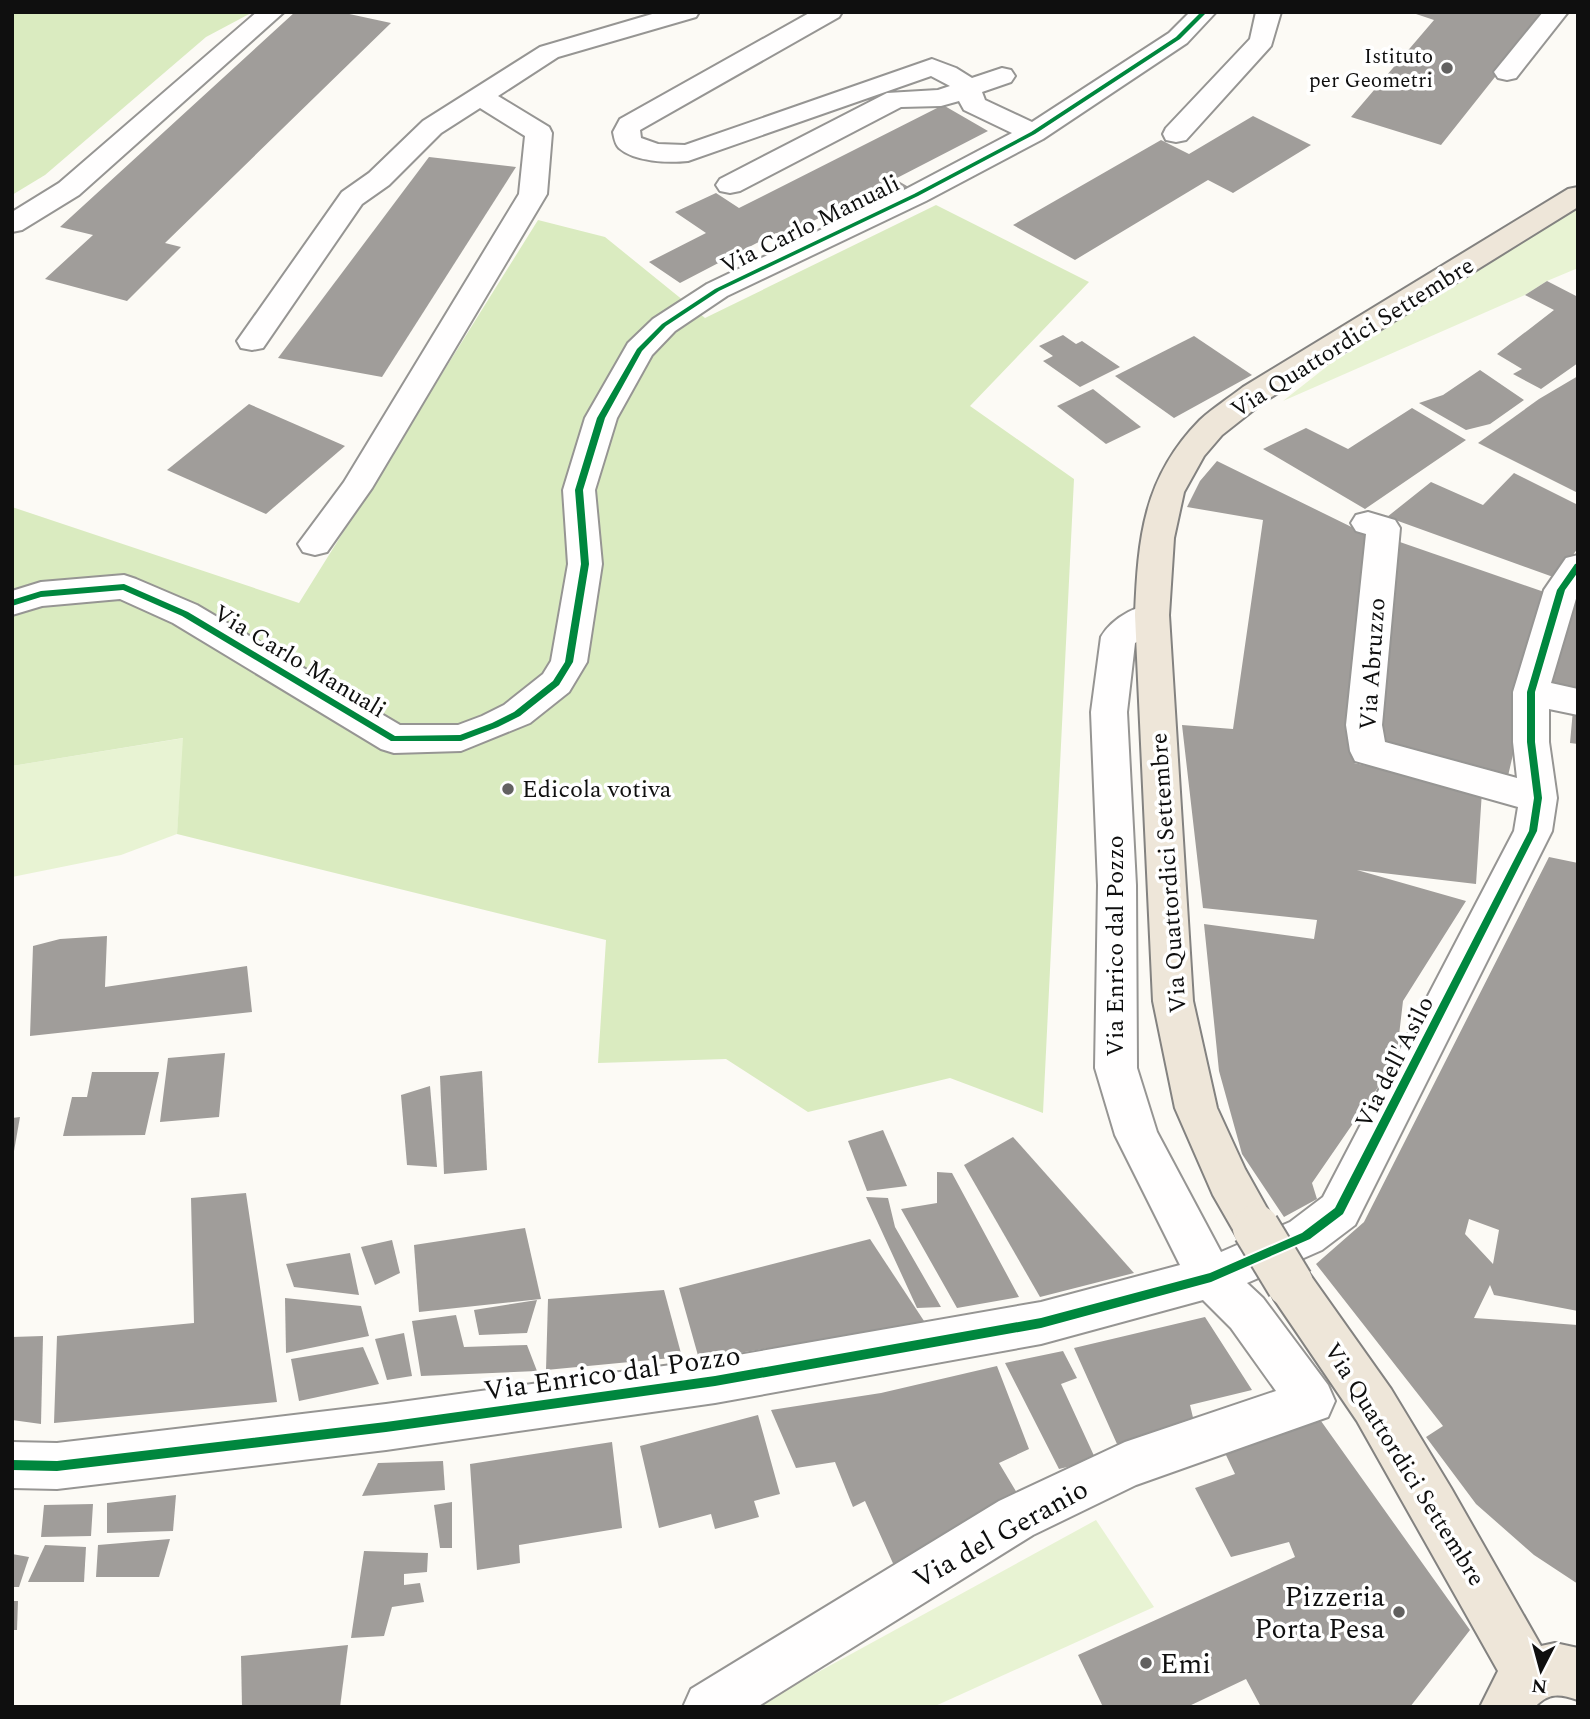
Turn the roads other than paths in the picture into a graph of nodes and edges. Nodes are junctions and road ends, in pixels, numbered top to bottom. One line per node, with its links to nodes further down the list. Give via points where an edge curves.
1 (272, 12): 15 (street, via 69,189)
2 (687, 12): 10 (street, via 549,52)
3 (830, 12): 9 (street, via 629,125 629,143 665,155 688,152 932,67)
4 (1204, 12): 11 (street, Via Carlo Manuali, via 1178,38)
5 (1269, 12): 12 (street, via 1262,41)
6 (1556, 12): 7 (street)
7 (1507, 72)
8 (1002, 76): 9 (street)
9 (970, 89): 11 (street, via 973,104); 13 (street, via 941,98 896,99)
10 (479, 96): 16 (street, via 432,127 379,179 352,198); 18 (street, via 539,133 533,194 356,488)
11 (1033, 132): 20 (street, Via Carlo Manuali, via 717,290 664,325 639,350 601,418 579,490 585,564 569,662 556,683 495,725 461,738 394,739 185,614 124,587 41,594)
12 (1176, 134)
13 (730, 185)
14 (1578, 195): 21 (main road, Via Quattordici Settembre, via 1254,394 1210,428 1173,477 1160,513)
15 (12, 224)
16 (252, 341)
17 (1376, 525): 24 (street, Via Abruzzo, via 1364,725 1368,751)
18 (315, 544)
19 (1572, 585): 22 (street, Via dell'Asilo)
20 (12, 603)
21 (1152, 615): 25 (street, Via Enrico dal Pozzo, via 1118,637 1109,712 1117,885 1116,1068 1136,1135); 27 (main road, Via Quattordici Settembre, bridge, via 1173,1001 1196,1108 1228,1181 1290,1284 1380,1416)
22 (1531, 692): 23 (street); 24 (street, Via dell'Asilo)
23 (1578, 702)
24 (1538, 798): 25 (street, Via dell'Asilo, via 1533,831 1339,1211 1306,1236)
25 (1211, 1276): 26 (street, Via Enrico dal Pozzo, via 1041,1323 715,1381 386,1427 57,1466); 28 (street, Via del Geranio, via 1247,1313 1311,1401 1125,1465 1016,1518)
26 (12, 1465)
27 (1538, 1686)
28 (709, 1707)

